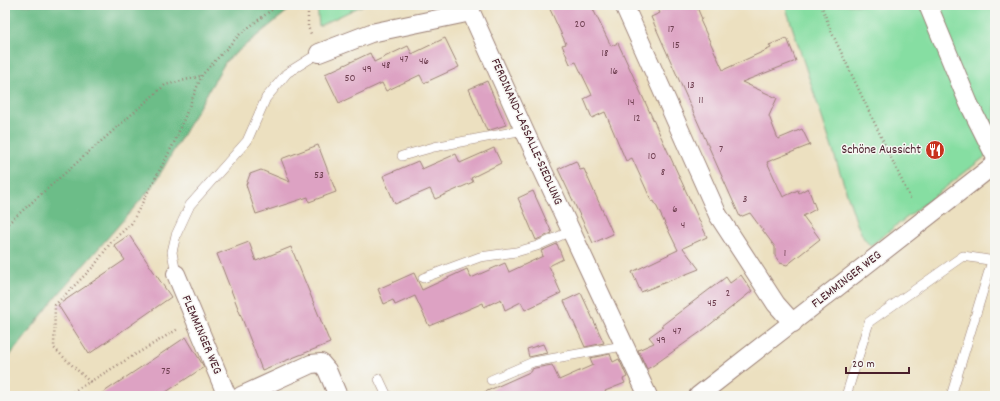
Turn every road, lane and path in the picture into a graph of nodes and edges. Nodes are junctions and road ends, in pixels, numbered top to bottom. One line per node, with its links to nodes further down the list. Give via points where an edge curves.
1 (278, 5): 7 (path, via 240,34)
2 (308, 5): 6 (path, via 308,27)
3 (624, 5): 19 (street, via 718,215 776,304)
4 (821, 5): 12 (path)
5 (928, 5): 10 (street, via 969,104)
6 (319, 54): 8 (street, FERDINAND-LASSALLE-SIEDLUNG, via 371,33 471,12); 16 (lane, via 287,73 266,98 247,141 190,205 176,235 172,252)
7 (202, 76): 13 (path, via 166,85); 23 (path, via 174,144 132,224 111,242 95,265 55,305 54,348)
8 (524, 130): 9 (lane, via 434,147); 14 (street, FERDINAND-LASSALLE-SIEDLUNG)
9 (402, 156)
10 (995, 156)
11 (995, 164): 19 (street, FLEMMINGER WEG)
12 (911, 200)
13 (5, 226)
14 (571, 231): 17 (lane, via 537,246 516,252 480,256); 20 (street, FERDINAND-LASSALLE-SIEDLUNG)
15 (994, 261): 31 (lane, via 963,256 869,322); 32 (lane)
16 (176, 274): 18 (street, FLEMMINGER WEG)
17 (423, 278)
18 (194, 319): 23 (path); 25 (street, FLEMMINGER WEG)
19 (793, 323): 30 (street, FLEMMINGER WEG)
20 (624, 346): 22 (lane, via 533,362); 29 (street, FERDINAND-LASSALLE-SIEDLUNG)
21 (379, 379): 28 (lane)
22 (490, 380)
23 (90, 382): 24 (path)
24 (66, 396)
25 (227, 396)
26 (241, 396): 27 (street, via 311,364 321,363 327,370)
27 (338, 396)
28 (387, 396)
29 (648, 396)
30 (698, 396)
31 (846, 396)
32 (951, 396)

